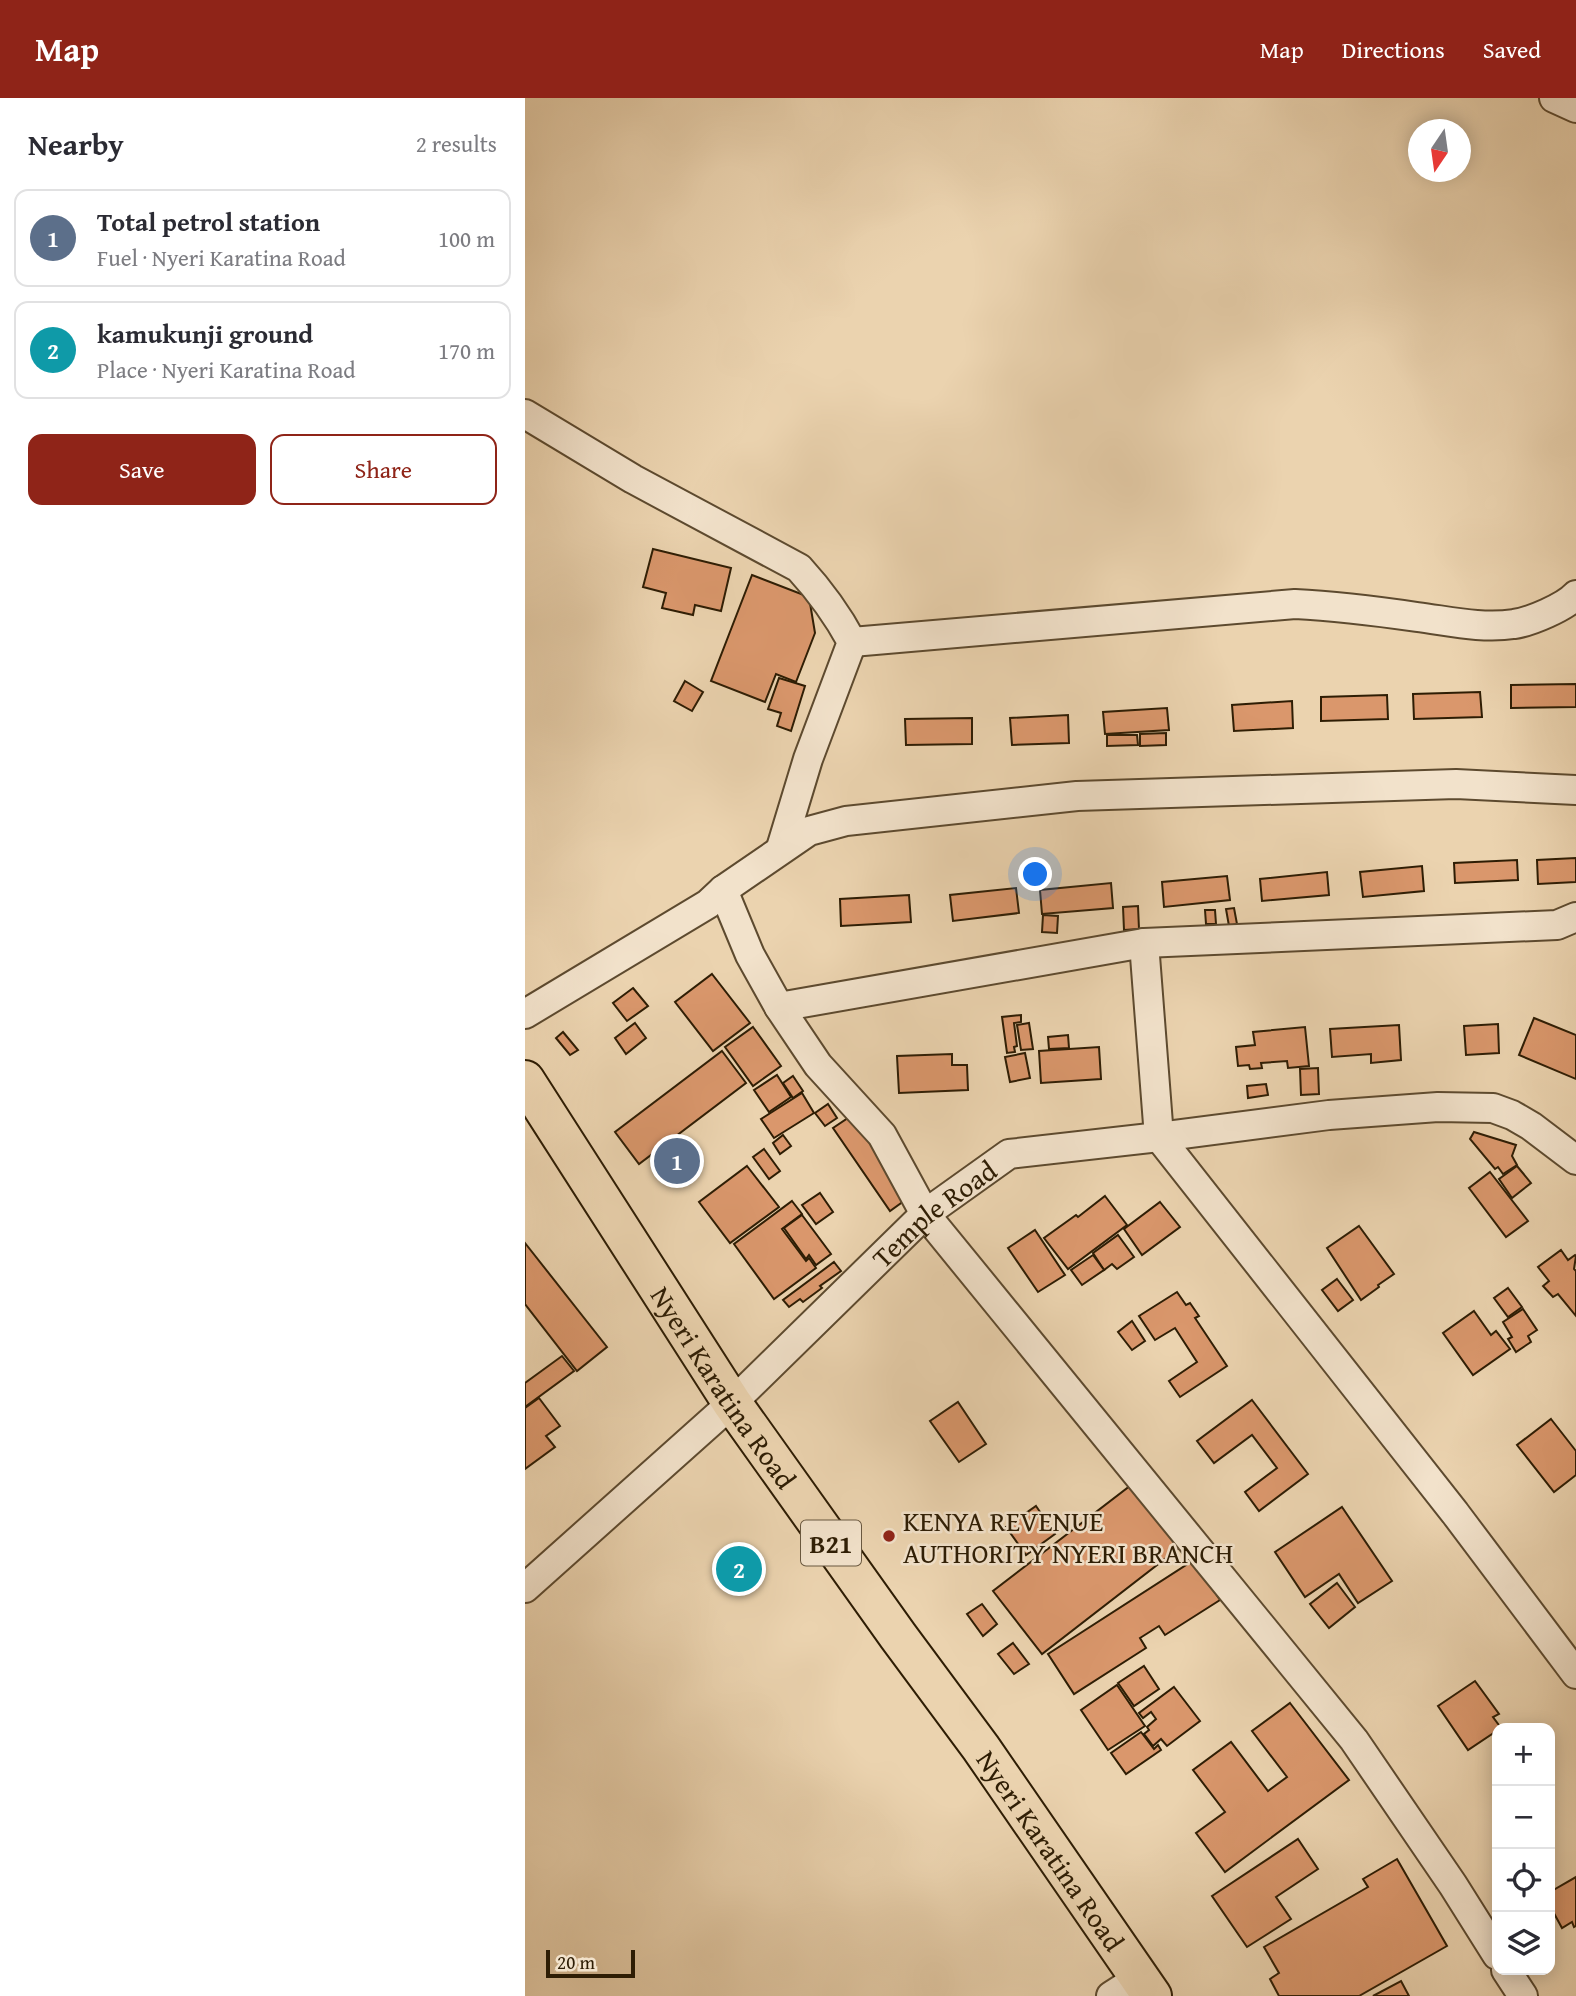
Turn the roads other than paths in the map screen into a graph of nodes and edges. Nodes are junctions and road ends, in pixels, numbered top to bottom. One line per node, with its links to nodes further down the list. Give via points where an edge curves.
1 (1554, 98): 2 (street)
2 (1576, 107)
3 (525, 414): 5 (street, via 633,479 799,568 835,611)
4 (1576, 595): 5 (street, via 1515,624 1486,626 1294,604)
5 (852, 642): 7 (street)
6 (1576, 790): 7 (street, via 1456,784 1077,796 846,821 809,831)
7 (781, 848): 8 (street)
8 (723, 890): 11 (street, via 750,955); 12 (street, via 708,904)
9 (1576, 917): 10 (street, via 1557,925)
10 (1144, 943): 11 (street); 14 (street)
11 (779, 1007): 16 (street, via 818,1065 881,1135)
12 (525, 1014)
13 (525, 1080): 17 (highway, Nyeri Karatina Road / B21)
14 (1159, 1137): 15 (street, Temple Road, via 1329,1115 1493,1108 1531,1126); 16 (street, Temple Road, via 1009,1154); 19 (street)
15 (1576, 1160)
16 (925, 1214): 17 (street, Temple Road); 20 (street, via 1354,1740)
17 (732, 1403): 18 (street, Temple Road); 22 (highway, Nyeri Karatina Road / B21, via 981,1748)
18 (525, 1588)
19 (1576, 1674)
20 (1492, 1947)
21 (1509, 1975): 23 (street)
22 (1134, 1990)
23 (1523, 1996)

